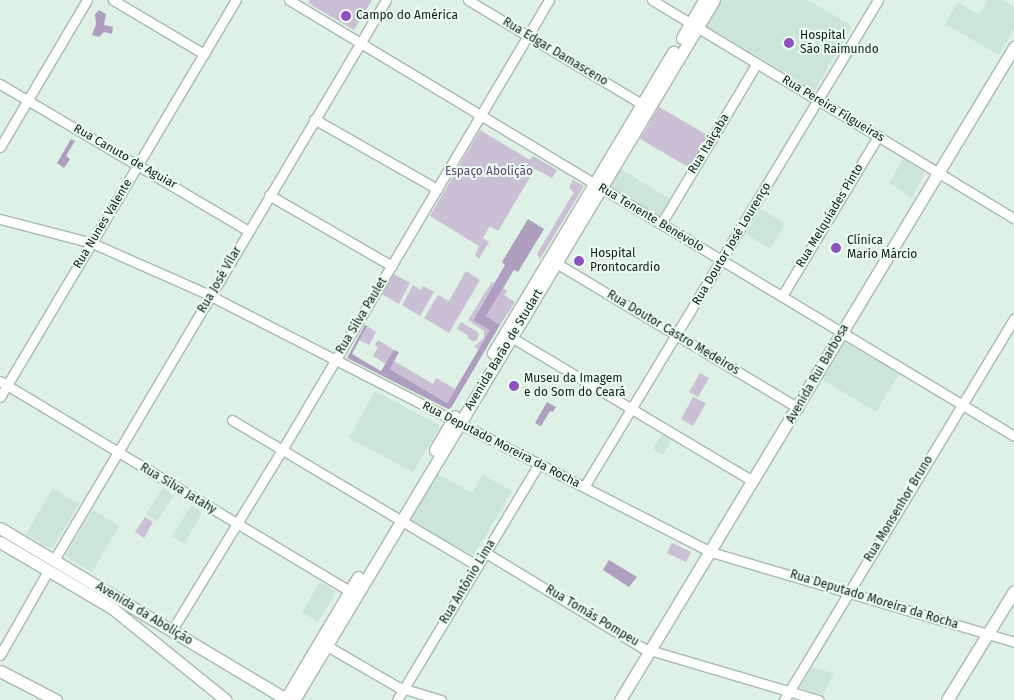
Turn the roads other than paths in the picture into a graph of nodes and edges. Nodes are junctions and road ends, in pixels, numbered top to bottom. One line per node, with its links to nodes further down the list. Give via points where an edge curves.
1 (87, 0): 19 (street)
2 (113, 0): 16 (street)
3 (236, 0): 16 (street, Rua Nunes Valente)
4 (289, 0): 14 (street, Rua Tenente Benévolo)
5 (386, 0): 14 (street, Rua José Vilar)
6 (468, 0): 13 (street, Rua Edgar Damasceno)
7 (549, 0): 13 (street, Rua Silva Paulet)
8 (652, 0): 12 (street, Rua Pereira Filgueiras)
9 (704, 0): 12 (main road, Avenida Barão de Studart)
10 (714, 0): 12 (main road, Avenida Barão de Studart)
11 (878, 0): 20 (street, Rua Doutor José Lourenço)
12 (694, 25): 17 (street, Rua Pereira Filgueiras); 21 (main road, Avenida Barão de Studart); 28 (main road, Avenida Barão de Studart)
13 (528, 36): 21 (street, Rua Edgar Damasceno); 22 (street, Rua Silva Paulet)
14 (360, 42): 22 (street, Rua Tenente Benévolo); 23 (street, Rua José Vilar)
15 (1014, 46): 27 (main road, Avenida Rui Barbosa)
16 (204, 54): 26 (street, Rua Nunes Valente)
17 (757, 63): 20 (street, Rua Pereira Filgueiras); 33 (street, Rua Itaiçaba)
18 (0, 84): 19 (street, Rua Canuto de Aguiar)
19 (27, 101): 25 (street); 26 (street, Rua Canuto de Aguiar)
20 (818, 101): 24 (street, Rua Pereira Filgueiras); 36 (street, Rua Doutor José Lourenço)
21 (642, 104): 28 (main road, Avenida Barão de Studart)
22 (480, 116): 28 (street, Rua Tenente Benévolo); 29 (street, Rua Silva Paulet)
23 (314, 119): 29 (street); 30 (street, Rua José Vilar)
24 (878, 136): 27 (street, Rua Pereira Filgueiras); 40 (street, Rua Melquíades Pinto)
25 (0, 147)
26 (139, 164): 34 (street, Rua Canuto de Aguiar); 35 (street, Rua Nunes Valente)
27 (938, 172): 31 (street, Rua Pereira Filgueiras); 42 (main road, Avenida Rui Barbosa)
28 (598, 186): 33 (street, Rua Tenente Benévolo); 37 (main road, Avenida Barão de Studart)
29 (437, 189): 38 (street, Rua Silva Paulet)
30 (270, 195): 34 (street, Rua José Vilar); 38 (street)
31 (1014, 218)
32 (0, 219): 35 (street, Rua Deputado Moreira da Rocha)
33 (661, 224): 36 (street, Rua Tenente Benévolo)
34 (249, 231): 39 (street, Rua José Vilar)
35 (92, 243): 39 (street, Rua Deputado Moreira da Rocha); 46 (street, Rua Nunes Valente)
36 (722, 260): 40 (street, Rua Tenente Benévolo); 44 (street, Rua Doutor José Lourenço)
37 (553, 261): 43 (main road, Avenida Barão de Studart); 44 (street, Rua Doutor Castro Medeiros)
38 (392, 266): 45 (street, Rua Silva Paulet)
39 (210, 296): 45 (street, Rua Deputado Moreira da Rocha); 55 (street, Rua José Vilar)
40 (782, 296): 42 (street, Rua Tenente Benévolo)
41 (1014, 319): 48 (street, Rua Monsenhor Bruno)
42 (842, 332): 48 (street, Rua Tenente Benévolo); 49 (main road, Avenida Rui Barbosa)
43 (508, 335): 50 (street); 52 (main road, Avenida Barão de Studart)
44 (676, 335): 49 (street, Rua Doutor Castro Medeiros); 50 (street, Rua Doutor José Lourenço)
45 (335, 360): 52 (street, Rua Deputado Moreira da Rocha); 54 (street, Rua Silva Paulet)
46 (3, 383): 47 (street, Rua Nunes Valente); 55 (street, Rua Silva Jatahy)
47 (0, 397)
48 (962, 405): 53 (street, Rua Tenente Benévolo); 69 (street, Rua Monsenhor Bruno)
49 (798, 408): 57 (main road, Avenida Rui Barbosa)
50 (632, 409): 57 (street); 58 (street, Rua Doutor José Lourenço)
51 (232, 420): 54 (street)
52 (456, 422): 56 (street, Rua Deputado Moreira da Rocha); 59 (main road, Avenida Barão de Studart)
53 (1014, 436)
54 (282, 450): 59 (street); 60 (street, Rua Silva Paulet)
55 (118, 452): 60 (street, Rua Silva Jatahy); 65 (street, Rua José Vilar)
56 (539, 464): 58 (street, Rua Deputado Moreira da Rocha); 64 (street, Rua Antônio Lima)
57 (753, 481): 63 (main road, Avenida Rui Barbosa)
58 (584, 487): 63 (street, Rua Deputado Moreira da Rocha)
59 (398, 518): 66 (street); 70 (main road, Avenida Barão de Studart)
60 (236, 524): 70 (street, Rua Silva Jatahy); 71 (street, Rua Silva Paulet)
61 (0, 528): 65 (main road, Avenida da Abolição)
62 (0, 542): 67 (main road, Avenida da Abolição)
63 (711, 552): 69 (street, Rua Deputado Moreira da Rocha); 75 (main road, Avenida Rui Barbosa)
64 (486, 553): 66 (street, Rua Antônio Lima); 75 (street, Rua Tomás Pompeu)
65 (54, 560): 71 (main road, Avenida da Abolição)
66 (478, 566): 78 (street, Rua Antônio Lima)
67 (48, 571): 76 (street); 81 (main road, Avenida da Abolição, via 112,608)
68 (1014, 591): 72 (main road)
69 (849, 593): 72 (street, Rua Deputado Moreira da Rocha); 79 (street, Rua Monsenhor Bruno)
70 (353, 594): 74 (main road, Avenida Barão de Studart)
71 (172, 630): 82 (main road, Avenida da Abolição)
72 (988, 634): 73 (street, Rua Deputado Moreira da Rocha); 89 (main road)
73 (1014, 642)
74 (323, 644): 78 (street); 82 (main road, Avenida Barão de Studart); 83 (main road, Avenida Barão de Studart)
75 (651, 650): 79 (street, Rua Tomás Pompeu); 86 (main road, Avenida Rui Barbosa)
76 (0, 655)
77 (0, 670): 80 (main road)
78 (404, 689): 84 (street, Rua Antônio Lima); 85 (street)
79 (789, 691): 87 (street, Rua Monsenhor Bruno); 88 (street, Rua Tomás Pompeu)
80 (56, 700)
81 (226, 700)
82 (286, 700)
83 (294, 700)
84 (397, 700)
85 (441, 700)
86 (620, 700)
87 (784, 700)
88 (818, 700)
89 (947, 700)

